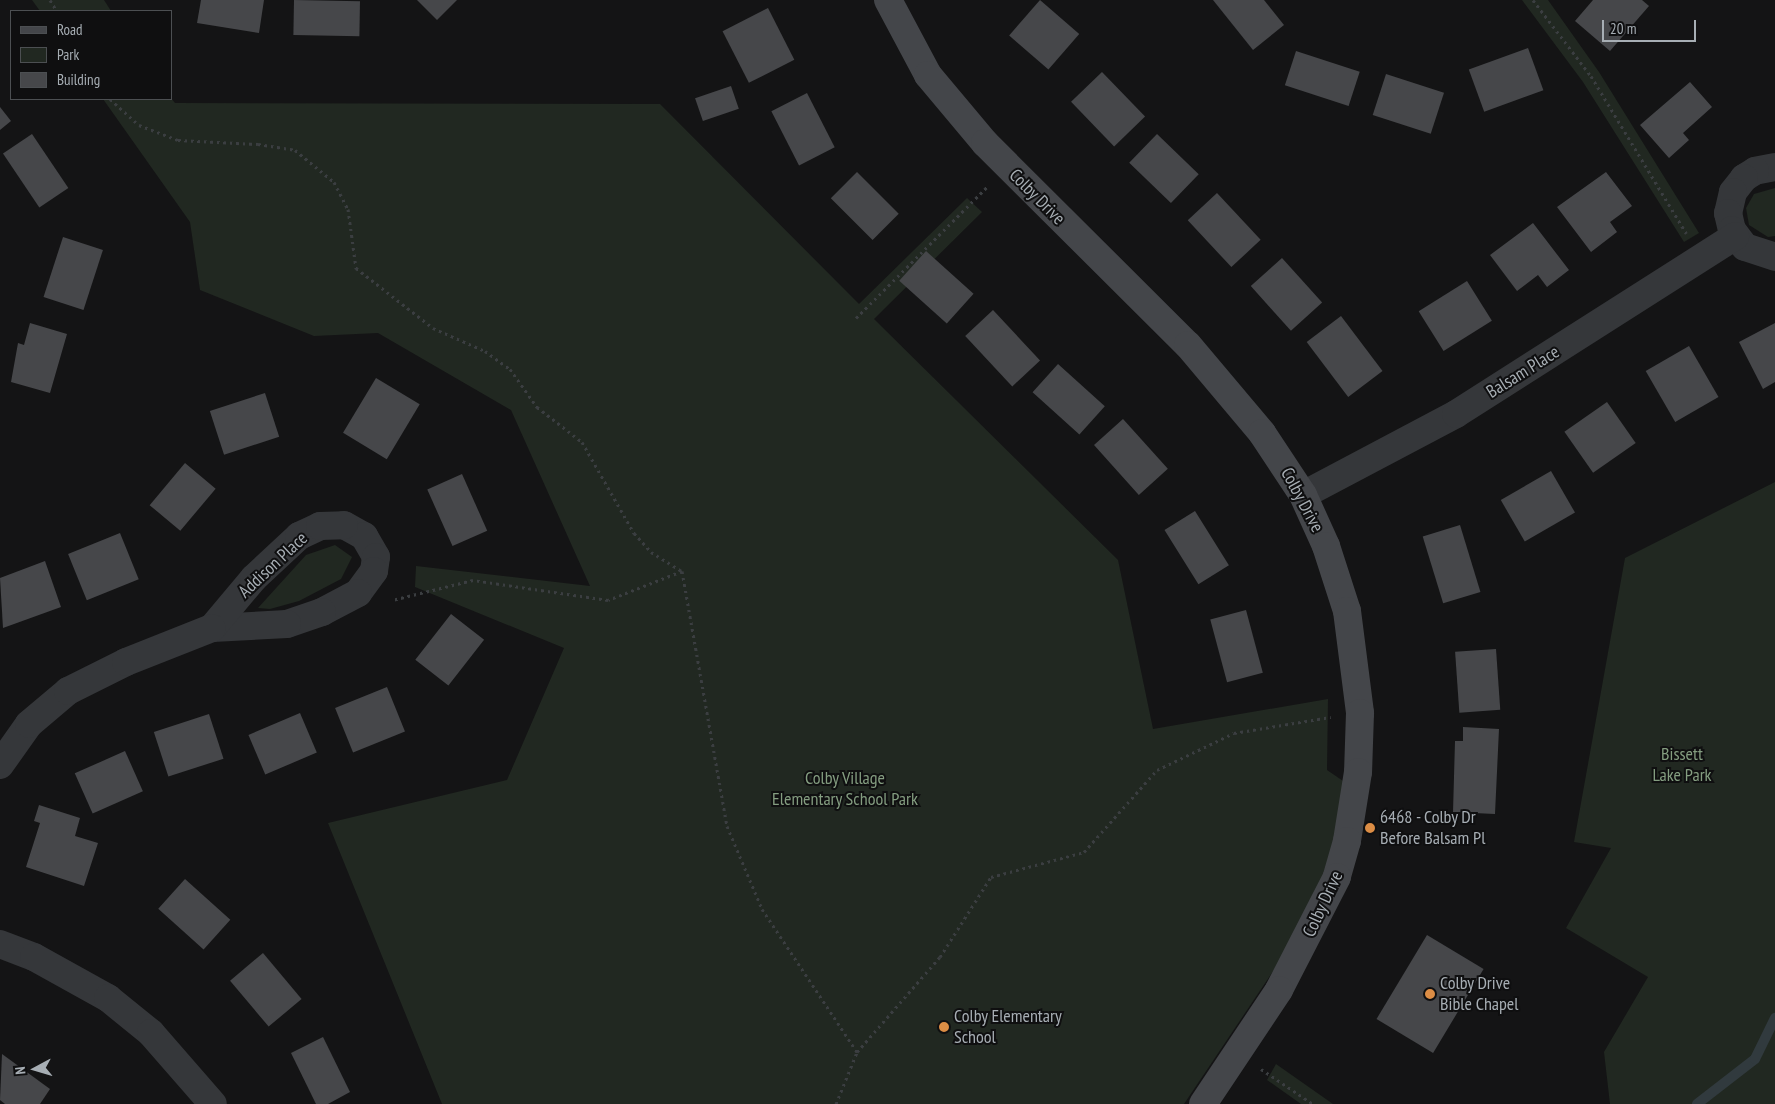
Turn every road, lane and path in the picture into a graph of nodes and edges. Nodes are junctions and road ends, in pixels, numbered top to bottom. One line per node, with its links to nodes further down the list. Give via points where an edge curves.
1 (888, 0): 5 (street, Colby Drive, via 928,75)
2 (1533, 0): 8 (path, via 1590,76)
3 (111, 100): 11 (path, via 139,125 178,140 258,144 295,150 334,182 348,209 356,268 432,328 485,352 510,369 537,407 582,442 634,533 651,552)
4 (1775, 167): 6 (street, via 1755,171 1735,189 1728,213)
5 (1007, 168): 9 (path); 10 (street, Colby Drive, via 1225,385)
6 (1735, 236): 7 (street, via 1754,252); 8 (street, Balsam Place)
7 (1775, 256)
8 (1701, 258): 10 (street, Balsam Place, via 1456,414)
9 (856, 318)
10 (1303, 495): 14 (street, Colby Drive, via 1326,546 1347,611)
11 (682, 571): 12 (path, via 608,600 473,580); 17 (path, via 727,826 762,909)
12 (392, 600)
13 (212, 628): 13 (street, Addison Place, via 276,625 322,612 362,588 374,571 375,551 355,529 337,524 313,529 299,536 254,578); 15 (street, Addison Place, via 126,662 68,691 29,724)
14 (1360, 713): 17 (path, via 1234,733 1157,770 1084,852 991,877 940,957); 18 (street, Colby Drive, via 1354,806 1337,877 1279,990)
15 (0, 765)
16 (0, 944): 19 (street, via 34,957 108,998 151,1033)
17 (857, 1052): 20 (path)
18 (1238, 1054): 21 (street, Colby Drive); 22 (path)
19 (213, 1104)
20 (836, 1104)
21 (1204, 1104)
22 (1313, 1104)

